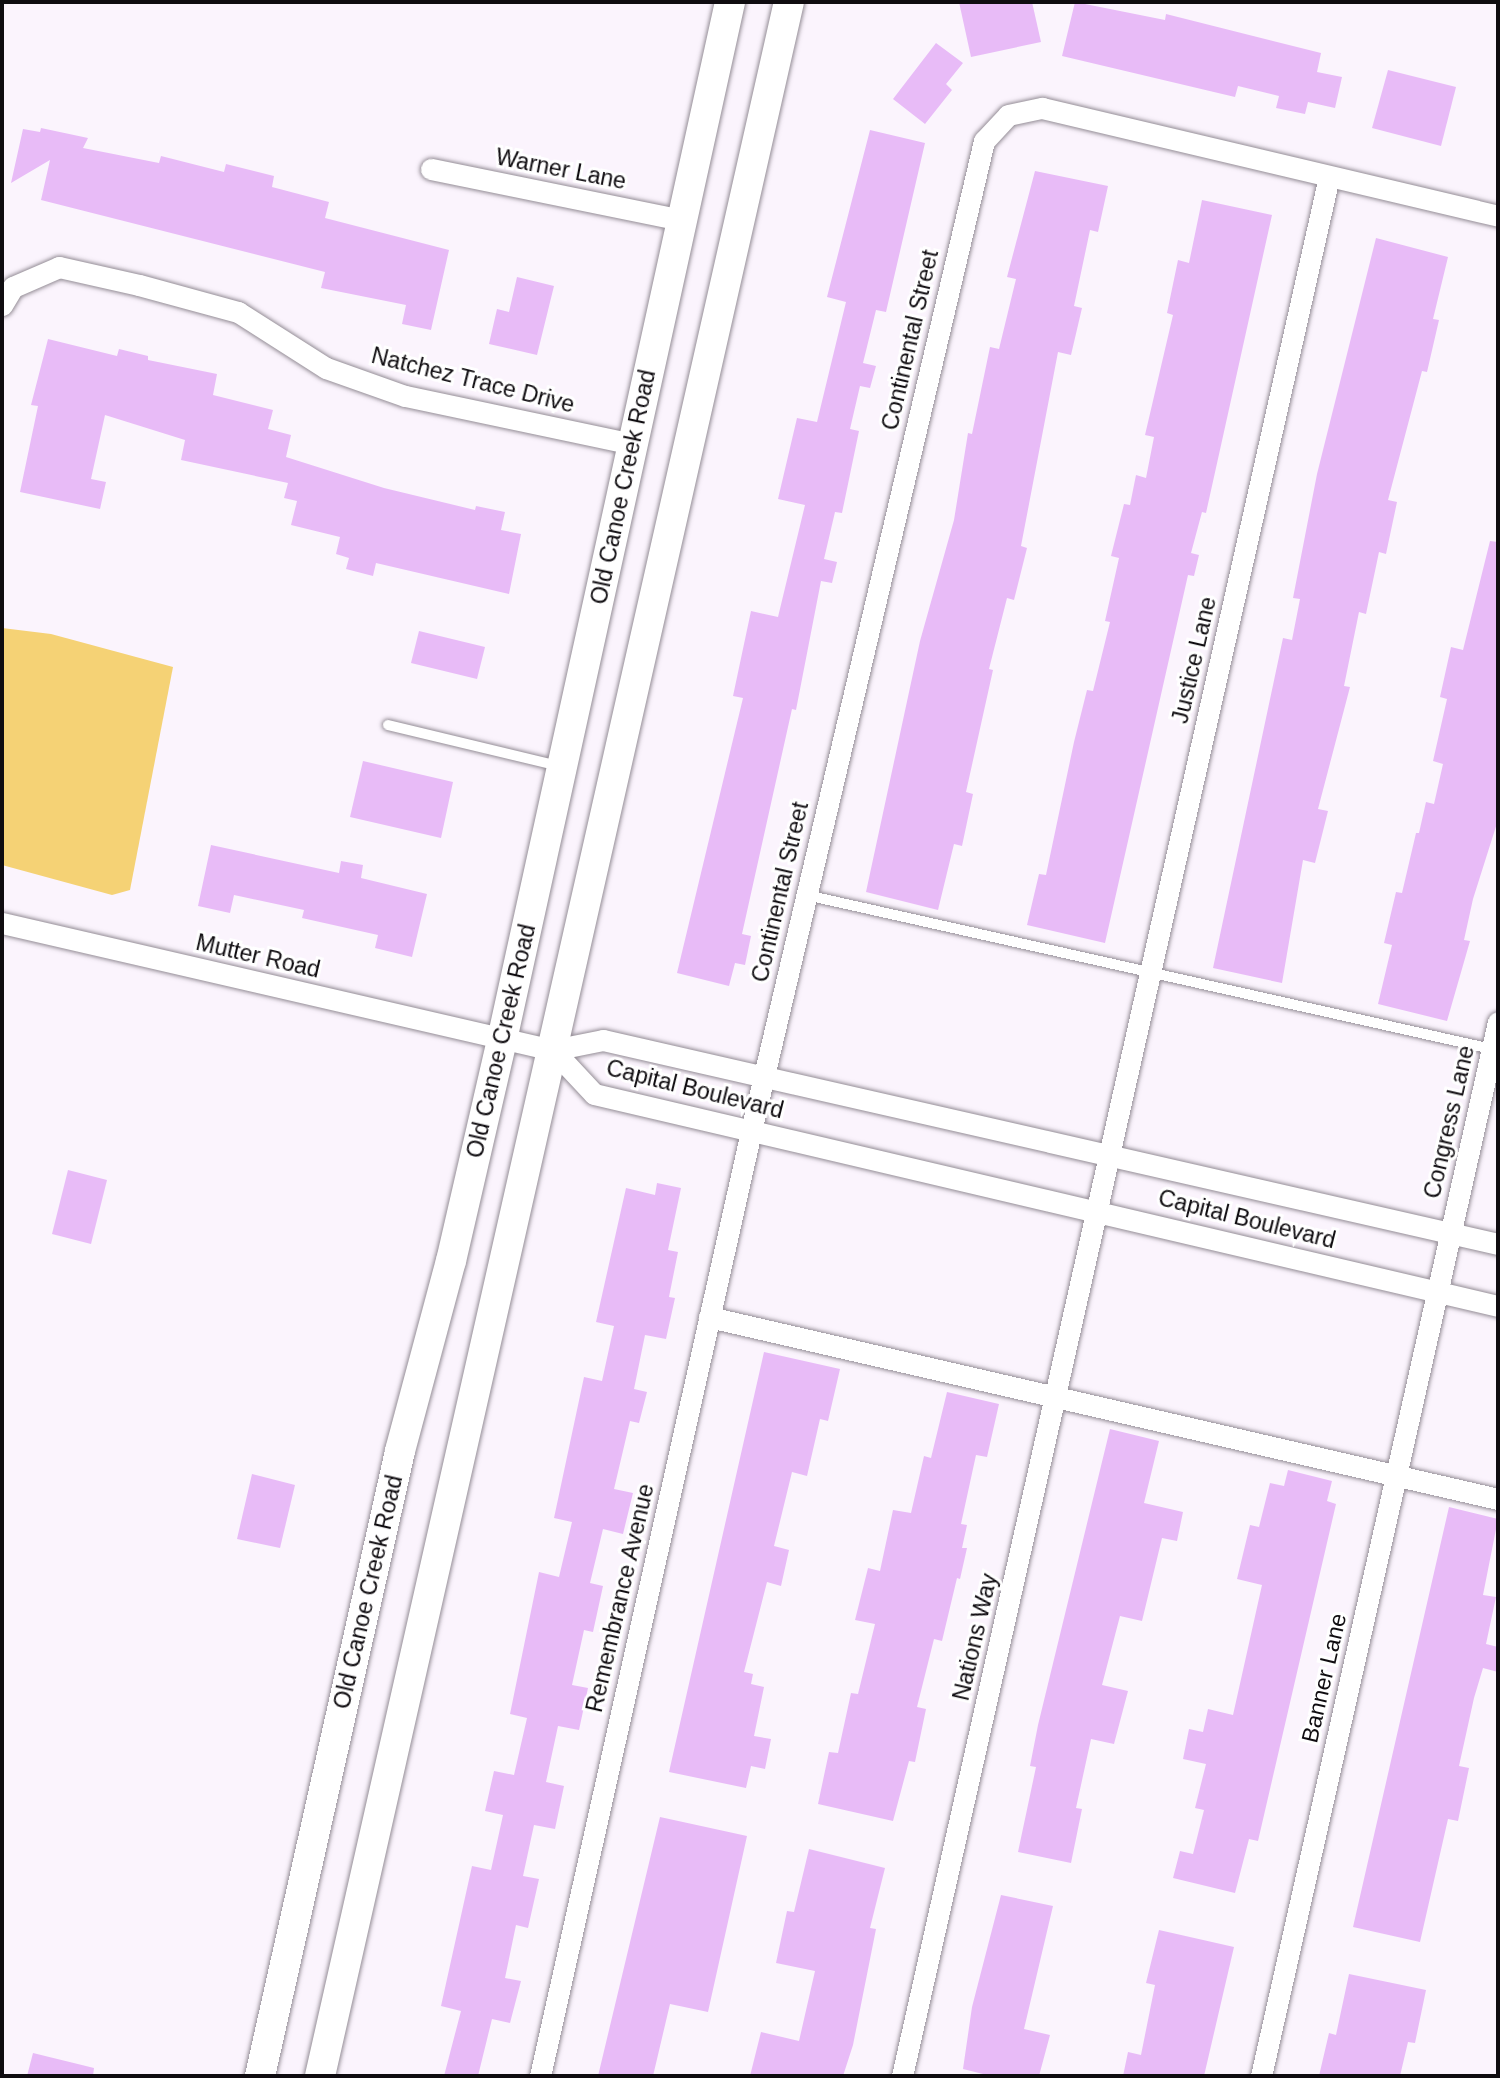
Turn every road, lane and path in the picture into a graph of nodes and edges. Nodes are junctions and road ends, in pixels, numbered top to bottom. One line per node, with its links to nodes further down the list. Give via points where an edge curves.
1 (730, 2): 6 (main road, Old Canoe Creek Road)
2 (789, 2): 17 (main road)
3 (431, 169): 6 (street, Warner Lane)
4 (1329, 176): 5 (street, Continental Street); 11 (street, Continental Street, via 1042,108 1008,115 984,141); 13 (street, Justice Lane)
5 (1498, 216)
6 (681, 220): 8 (main road, Old Canoe Creek Road)
7 (2, 305): 8 (street, Natchez Trace Drive, via 13,287 59,267 238,312 326,368 405,396)
8 (632, 444): 10 (main road, Old Canoe Creek Road)
9 (388, 725): 10 (lane)
10 (562, 767): 15 (main road, Old Canoe Creek Road)
11 (806, 895): 13 (lane); 18 (street, Continental Street)
12 (2, 923): 15 (street, Mutter Road)
13 (1150, 975): 16 (lane); 20 (street, Justice Lane)
14 (1498, 1022): 16 (street, Congress Lane)
15 (502, 1040): 17 (street, Mutter Road); 30 (main road, Old Canoe Creek Road, via 451,1261 400,1451)
16 (1495, 1050): 22 (street, Congress Lane)
17 (553, 1051): 18 (street, Capital Boulevard, via 603,1040); 19 (street, Capital Boulevard, via 594,1094); 31 (main road)
18 (764, 1075): 19 (street, Continental Street); 20 (street, Capital Boulevard)
19 (751, 1131): 21 (street, Capital Boulevard); 26 (street, Remembrance Avenue)
20 (1110, 1155): 21 (street, Justice Lane); 22 (street, Capital Boulevard)
21 (1098, 1210): 24 (street, Capital Boulevard); 27 (street, Nations Way)
22 (1451, 1233): 23 (street, Capital Boulevard); 24 (street, Congress Lane)
23 (1498, 1244)
24 (1438, 1292): 25 (street, Capital Boulevard); 28 (street, Banner Lane)
25 (1498, 1306)
26 (709, 1317): 27 (street); 32 (street, Remembrance Avenue)
27 (1057, 1395): 28 (street); 33 (street, Nations Way)
28 (1396, 1476): 29 (street); 34 (street, Banner Lane)
29 (1498, 1499)
30 (260, 2076)
31 (320, 2076)
32 (540, 2076)
33 (902, 2076)
34 (1261, 2076)

